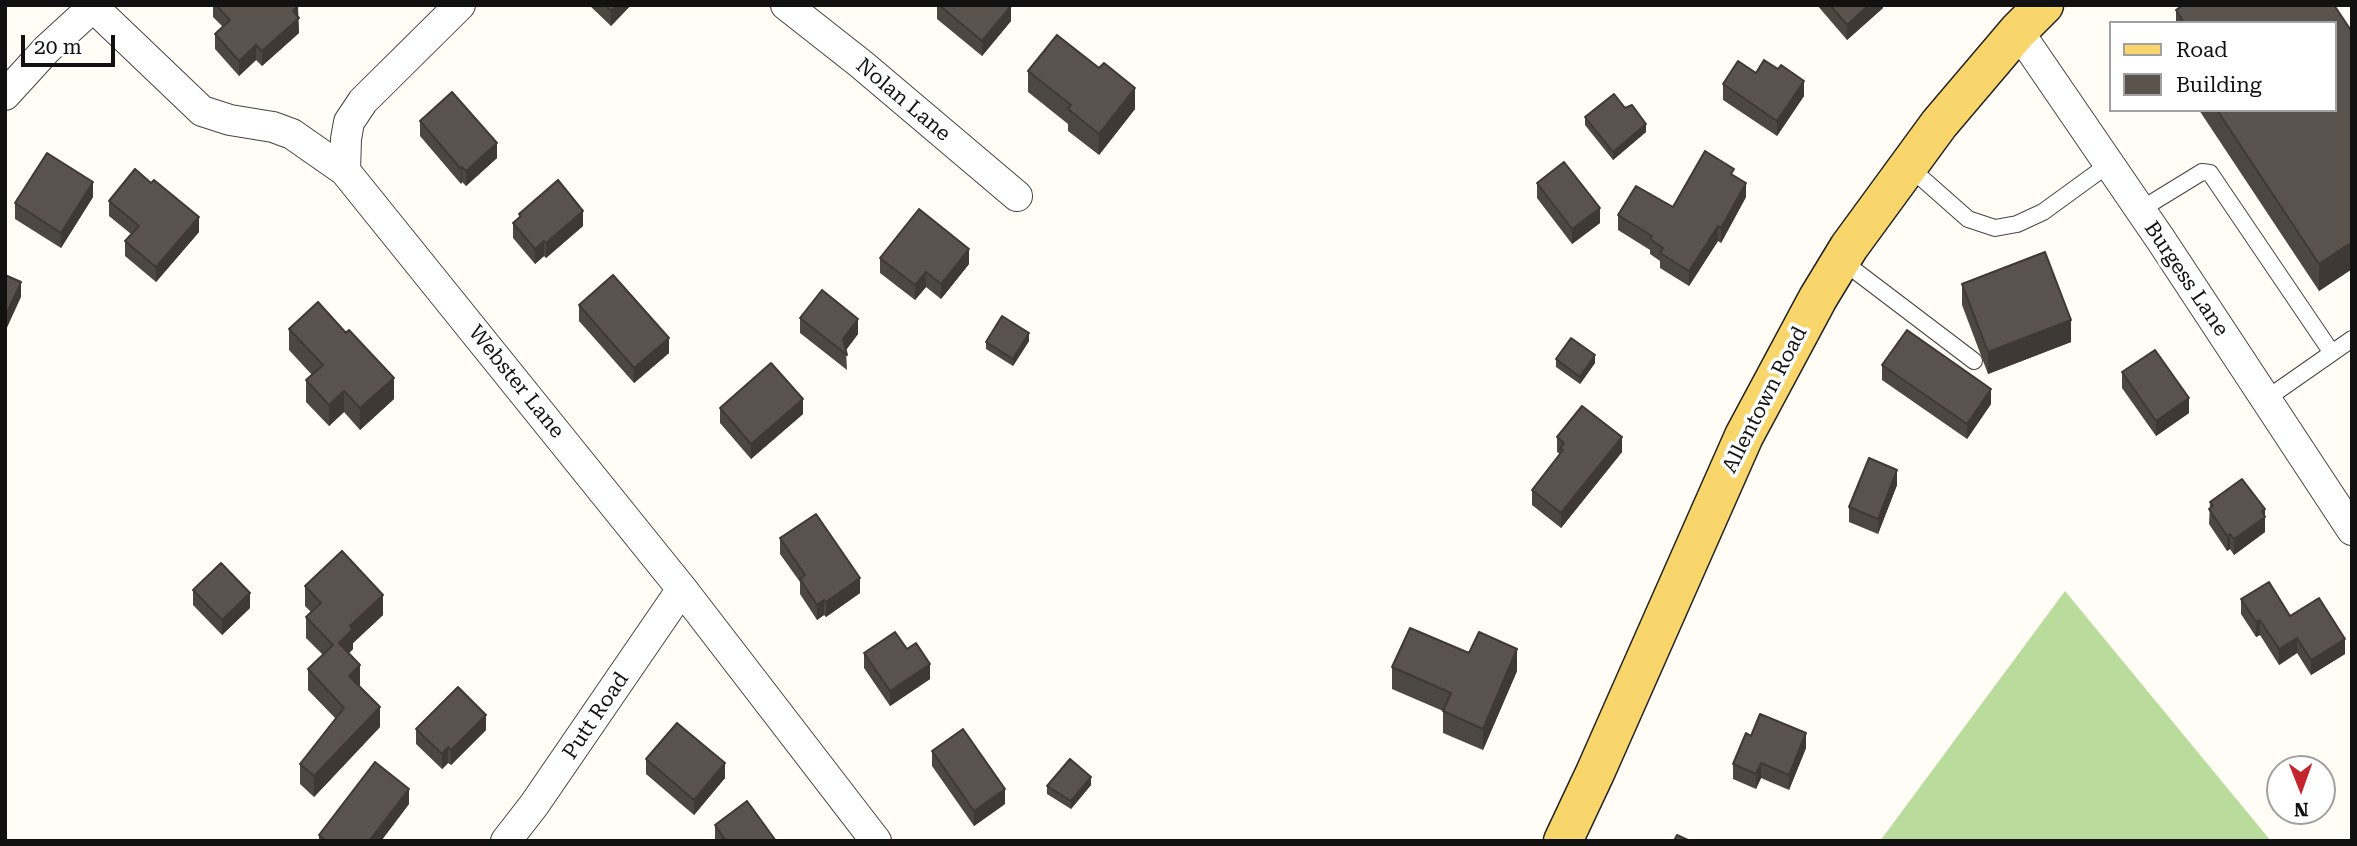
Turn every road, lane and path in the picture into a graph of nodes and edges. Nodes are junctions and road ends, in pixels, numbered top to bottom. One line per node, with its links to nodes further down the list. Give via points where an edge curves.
1 (460, 5): 8 (street, via 363,101 349,122)
2 (786, 5): 9 (street, Nolan Lane)
3 (92, 6): 5 (street); 8 (street, Webster Lane, via 202,111 292,134)
4 (2031, 18): 6 (street, Burgess Lane); 7 (main road, Allentown Road)
5 (5, 95)
6 (2109, 164): 7 (lane, via 2043,212 1995,228 1968,219); 10 (street, Burgess Lane)
7 (1908, 166): 11 (main road, Allentown Road)
8 (345, 171): 17 (street, Webster Lane)
9 (1017, 196)
10 (2140, 210): 13 (lane, via 2202,172 2210,173); 15 (street, Burgess Lane)
11 (1841, 260): 14 (lane); 20 (main road, Allentown Road, via 1744,436)
12 (2352, 339): 13 (lane)
13 (2332, 353): 15 (lane)
14 (1974, 361)
15 (2266, 399): 16 (street, Burgess Lane)
16 (2352, 530)
17 (682, 589): 18 (street, Putt Road); 19 (street, Webster Lane)
18 (506, 841)
19 (876, 841)
20 (1563, 841)

